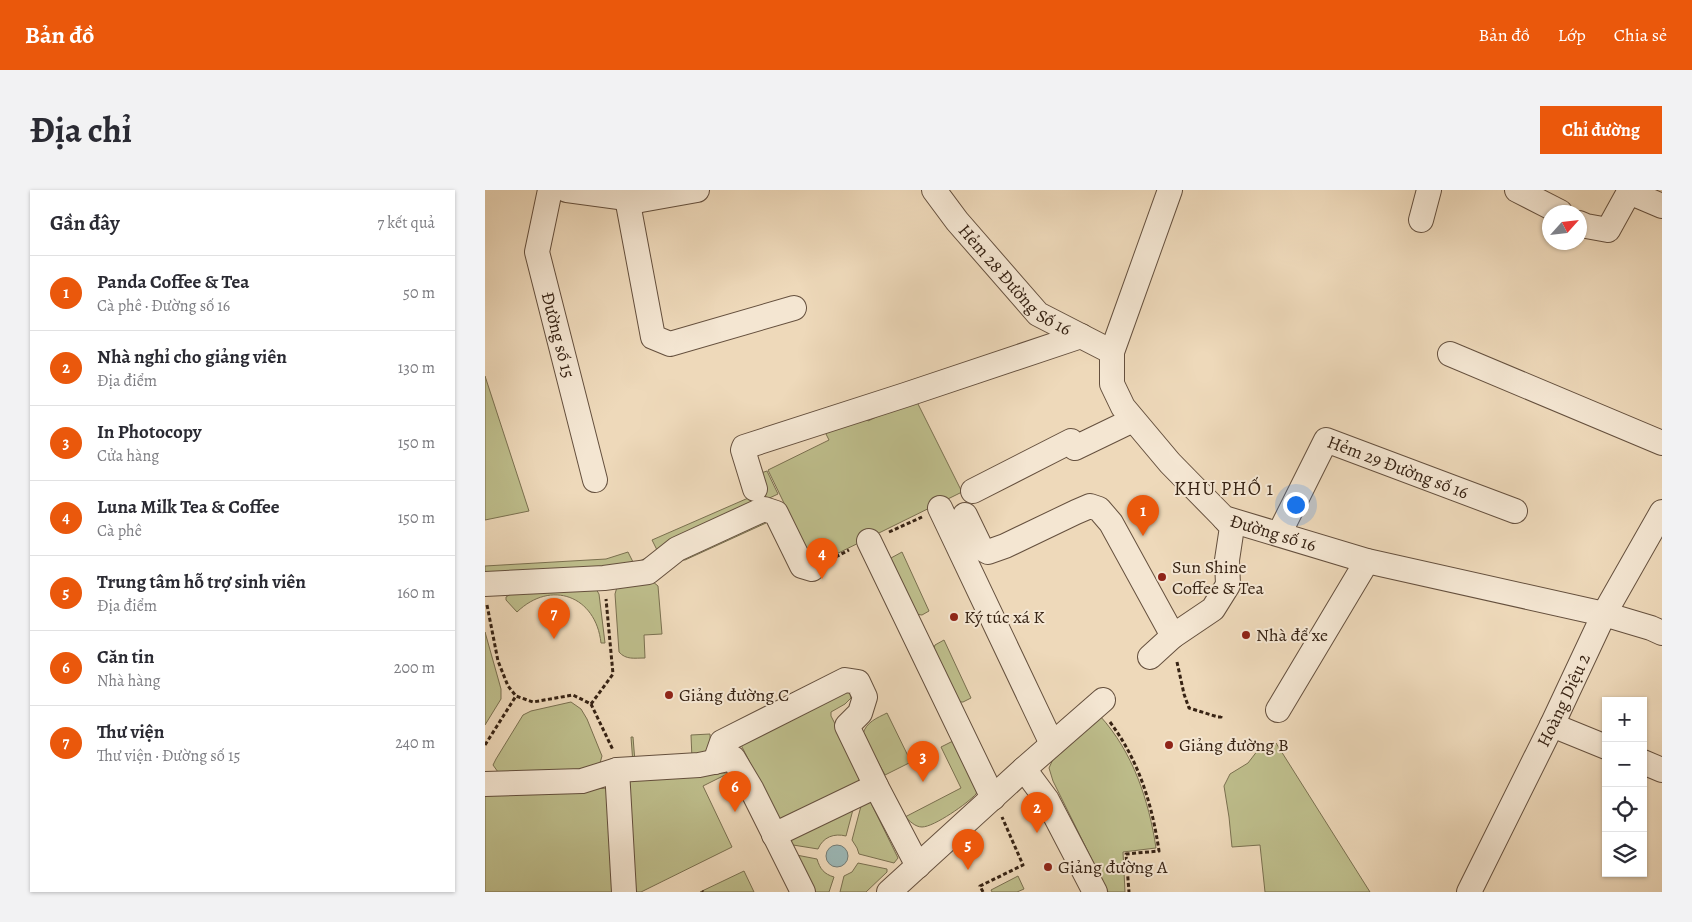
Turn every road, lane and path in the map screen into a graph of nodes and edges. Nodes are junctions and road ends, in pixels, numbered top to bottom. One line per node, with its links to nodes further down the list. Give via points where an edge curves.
1 (550, 190): 19 (street, Đường số 15, via 537,252)
2 (567, 190): 8 (street)
3 (697, 190): 8 (street, via 641,200)
4 (934, 190): 14 (street, Hẻm 28 Đường Số 16, via 1038,314)
5 (1170, 190): 15 (street, Đường số 16)
6 (1429, 190): 11 (street)
7 (1517, 190): 9 (street)
8 (627, 198): 13 (street, via 653,337 669,344)
9 (1546, 205)
10 (1662, 206): 12 (street, via 1629,192 1608,230)
11 (1421, 220)
12 (1587, 226)
13 (794, 308)
14 (1081, 336): 15 (street, Hẻm 28 Đường Số 16); 20 (street, via 744,447)
15 (1111, 352): 17 (street, Đường số 16, via 1112,384)
16 (1450, 354): 18 (street)
17 (1133, 420): 21 (street, via 1075,448 1071,442); 26 (street, Đường số 16)
18 (1662, 443)
19 (595, 480)
20 (755, 489)
21 (973, 491)
22 (941, 508): 28 (path); 43 (street)
23 (1515, 511): 27 (street, Hẻm 29 Đường số 16, via 1326,440)
24 (1662, 512): 33 (street, Hoàng Diệu 2)
25 (965, 515): 35 (street, via 981,548 988,552 1090,506 1099,510 1111,523)
26 (1224, 518): 27 (street, Đường số 16); 35 (street, via 1232,527 1227,560 1228,585 1213,609)
27 (1279, 534): 29 (street, Đường số 16)
28 (869, 541): 30 (path); 53 (street)
29 (1367, 561): 33 (street, Đường số 16); 40 (street)
30 (811, 569): 31 (street, via 802,566 776,513 764,509 677,549 648,572)
31 (604, 578): 32 (street); 38 (path, via 613,674)
32 (486, 584): 37 (path, via 498,661 507,686)
33 (1604, 614): 34 (street, Đường số 16); 42 (street, Hoàng Diệu 2)
34 (1662, 633)
35 (1173, 636): 36 (street); 41 (path, via 1183,694 1189,708)
36 (1150, 657)
37 (516, 696): 38 (path, via 533,702 573,695); 44 (path)
38 (591, 704): 46 (path)
39 (1099, 704): 43 (street); 61 (path, via 1138,771 1149,797 1156,827 1159,851 1126,854)
40 (1278, 710)
41 (1221, 716)
42 (1551, 725): 45 (street); 62 (street, Hoàng Diệu 2)
43 (1052, 744): 49 (street)
44 (485, 745)
45 (1602, 745)
46 (615, 759): 47 (street, via 699,765); 51 (street, via 583,781); 57 (street)
47 (715, 762): 52 (street, via 722,742 845,680 858,682 865,697 860,713 847,726); 54 (street, via 733,758)
48 (1647, 764): 50 (street)
49 (1024, 769): 53 (street); 60 (street, via 1047,800)
50 (1662, 770)
51 (485, 784)
52 (876, 786): 54 (street); 55 (street)
53 (993, 798): 55 (street); 59 (path, via 1023,864 981,886)
54 (774, 835): 58 (street)
55 (918, 866): 56 (street)
56 (896, 890)
57 (624, 892)
58 (803, 892)
59 (983, 892)
60 (1095, 892)
61 (1129, 892)
62 (1469, 892)

